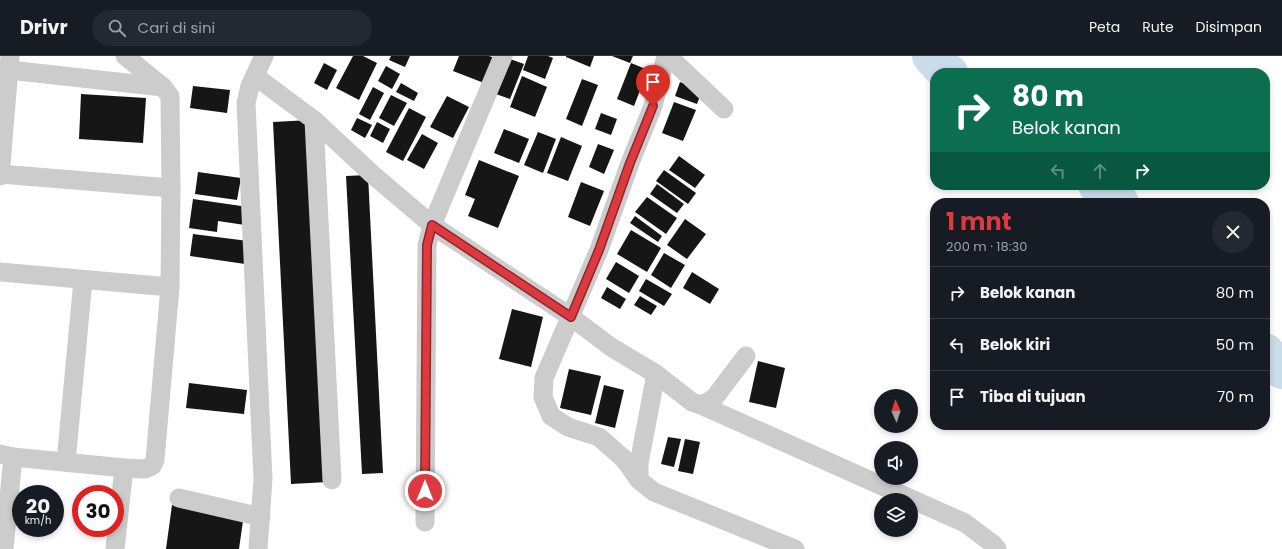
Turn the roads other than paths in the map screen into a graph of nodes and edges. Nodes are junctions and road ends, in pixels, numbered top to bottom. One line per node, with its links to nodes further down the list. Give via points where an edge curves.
1 (125, 56): 7 (street)
2 (264, 56): 6 (street)
3 (503, 56): 12 (street)
4 (667, 56): 8 (street); 16 (street, via 653,106)
5 (9, 63): 7 (street); 10 (street)
6 (255, 76): 9 (street); 27 (street, via 246,103 263,473)
7 (163, 87): 11 (street, via 170,96)
8 (724, 109)
9 (314, 120): 12 (street); 23 (street)
10 (0, 175): 11 (street)
11 (171, 188): 15 (street)
12 (432, 225): 16 (street); 28 (street, via 427,245)
13 (0, 272): 14 (street)
14 (83, 280): 15 (street); 21 (street)
15 (170, 287): 22 (street, via 155,460 152,466 145,469)
16 (571, 317): 18 (street, via 611,347); 24 (street, via 544,378 543,397 551,416 568,426 599,437 624,459)
17 (746, 356): 19 (street, via 714,397)
18 (656, 374): 19 (street, via 692,402); 24 (street, via 639,463)
19 (701, 405): 34 (street, via 965,523)
20 (7, 456): 21 (street); 26 (street)
21 (66, 462): 22 (street)
22 (124, 468): 31 (street)
23 (332, 480)
24 (639, 480): 33 (street, via 654,492)
25 (179, 498): 27 (street)
26 (4, 503): 29 (street)
27 (261, 517): 32 (street)
28 (425, 522)
29 (3, 525): 30 (street)
30 (4, 549)
31 (115, 549)
32 (258, 549)
33 (795, 549)
34 (997, 549)

